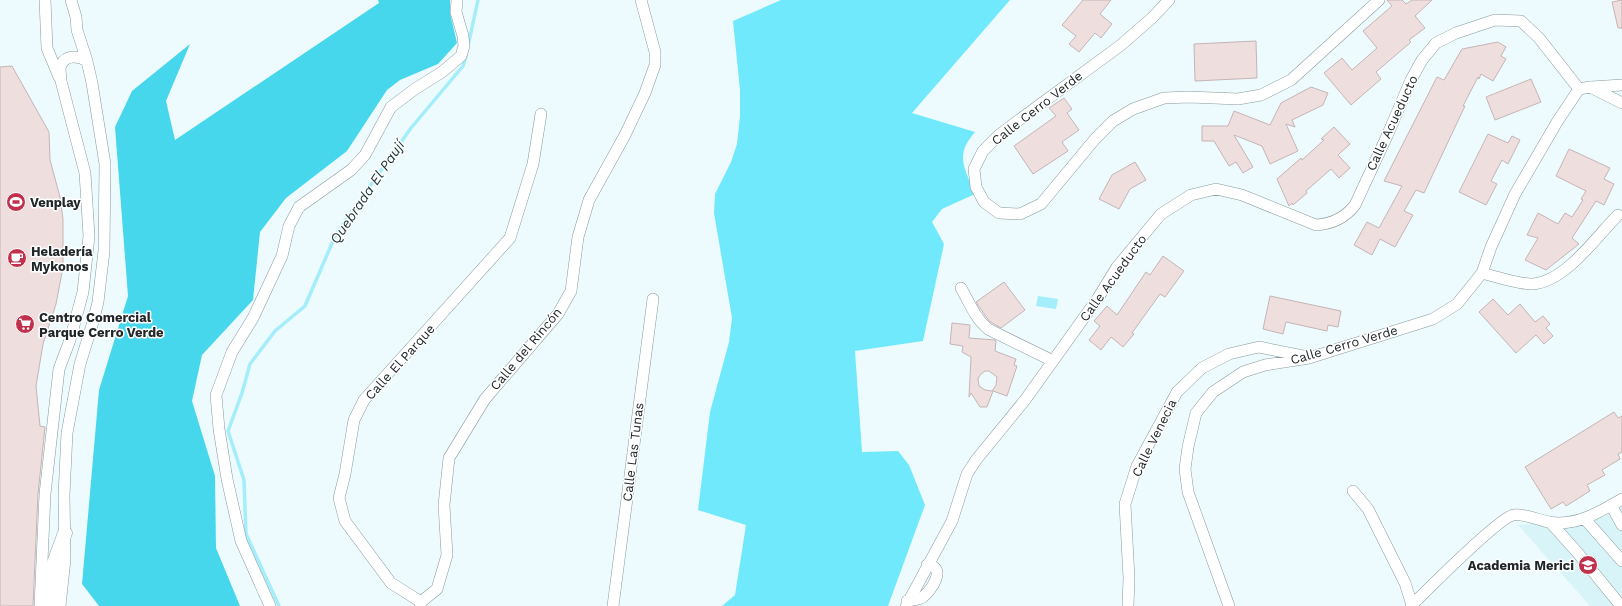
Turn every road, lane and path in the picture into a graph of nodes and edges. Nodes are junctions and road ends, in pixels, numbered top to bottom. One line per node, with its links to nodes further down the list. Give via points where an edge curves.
1 (45, 0): 8 (street, via 47,48)
2 (71, 0): 7 (street)
3 (457, 0): 36 (street, via 456,12 464,46 461,56 391,107 364,155 351,170 299,207 289,226 282,256 253,318 232,352 216,395 227,480 241,541)
4 (641, 0): 30 (street, Calle del Rincón, via 655,52 653,72 625,135 589,200 578,237 571,291 558,314 485,399 449,458 444,505 446,555 437,589)
5 (1169, 0): 6 (street, Calle Cerro Verde, via 1121,45 999,135 983,151 974,169 976,188 984,202 999,213 1020,214 1041,204 1094,139 1113,121 1133,109 1164,98 1188,96 1238,99 1260,95 1291,80)
6 (1380, 0)
7 (86, 61): 8 (street, via 80,56 63,61 60,66); 18 (street, via 92,83 105,180 102,268 93,322)
8 (61, 81): 17 (street, via 84,173 89,236 84,292)
9 (1622, 84): 10 (street)
10 (1584, 88): 11 (street); 14 (street, Calle Cerro Verde, via 1557,122 1515,194); 20 (street, Calle Acueducto, via 1540,38 1521,22 1495,20 1456,33 1436,43 1422,60 1411,80 1355,205 1349,213 1327,224 1316,225 1242,195 1216,189 1191,195 1161,214 1139,240 1117,267)
11 (1622, 103)
12 (541, 114): 30 (street, Calle El Parque, via 533,164 510,238 364,400 354,420 339,498 345,522 391,583)
13 (1618, 215): 14 (street, via 1571,264 1544,281 1532,284)
14 (1482, 273): 19 (street, Calle Cerro Verde, via 1457,304 1433,319)
15 (961, 288): 20 (street, via 981,323 988,329)
16 (653, 299): 37 (street, Calle Las Tunas)
17 (70, 340): 18 (street); 33 (street, via 59,369 45,494)
18 (86, 343): 27 (street, via 67,433)
19 (1309, 358): 38 (street, Calle Venecia, via 1259,347 1229,354 1202,368 1176,392 1137,466 1125,504); 39 (street, Calle Cerro Verde, via 1265,365 1243,372 1213,392 1196,413 1185,469 1188,492)
20 (1053, 361): 29 (street, Calle Acueducto, via 967,474 952,520)
21 (1353, 491): 32 (street, via 1368,509 1405,583)
22 (1622, 498): 23 (street)
23 (1611, 505): 24 (street); 26 (street)
24 (1584, 518): 25 (street, via 1568,523); 28 (street)
25 (1550, 522): 32 (street, via 1514,515 1506,518); 40 (street)
26 (1622, 525)
27 (65, 533): 34 (main road, via 54,563); 35 (street)
28 (1622, 561)
29 (927, 565): 31 (street, Calle Acueducto); 31 (street, via 937,572 937,581 921,598)
30 (420, 604)
31 (906, 604)
32 (1412, 605)
33 (40, 606)
34 (50, 606)
35 (60, 606)
36 (270, 606)
37 (613, 606)
38 (1128, 606)
39 (1229, 606)
40 (1621, 606)

